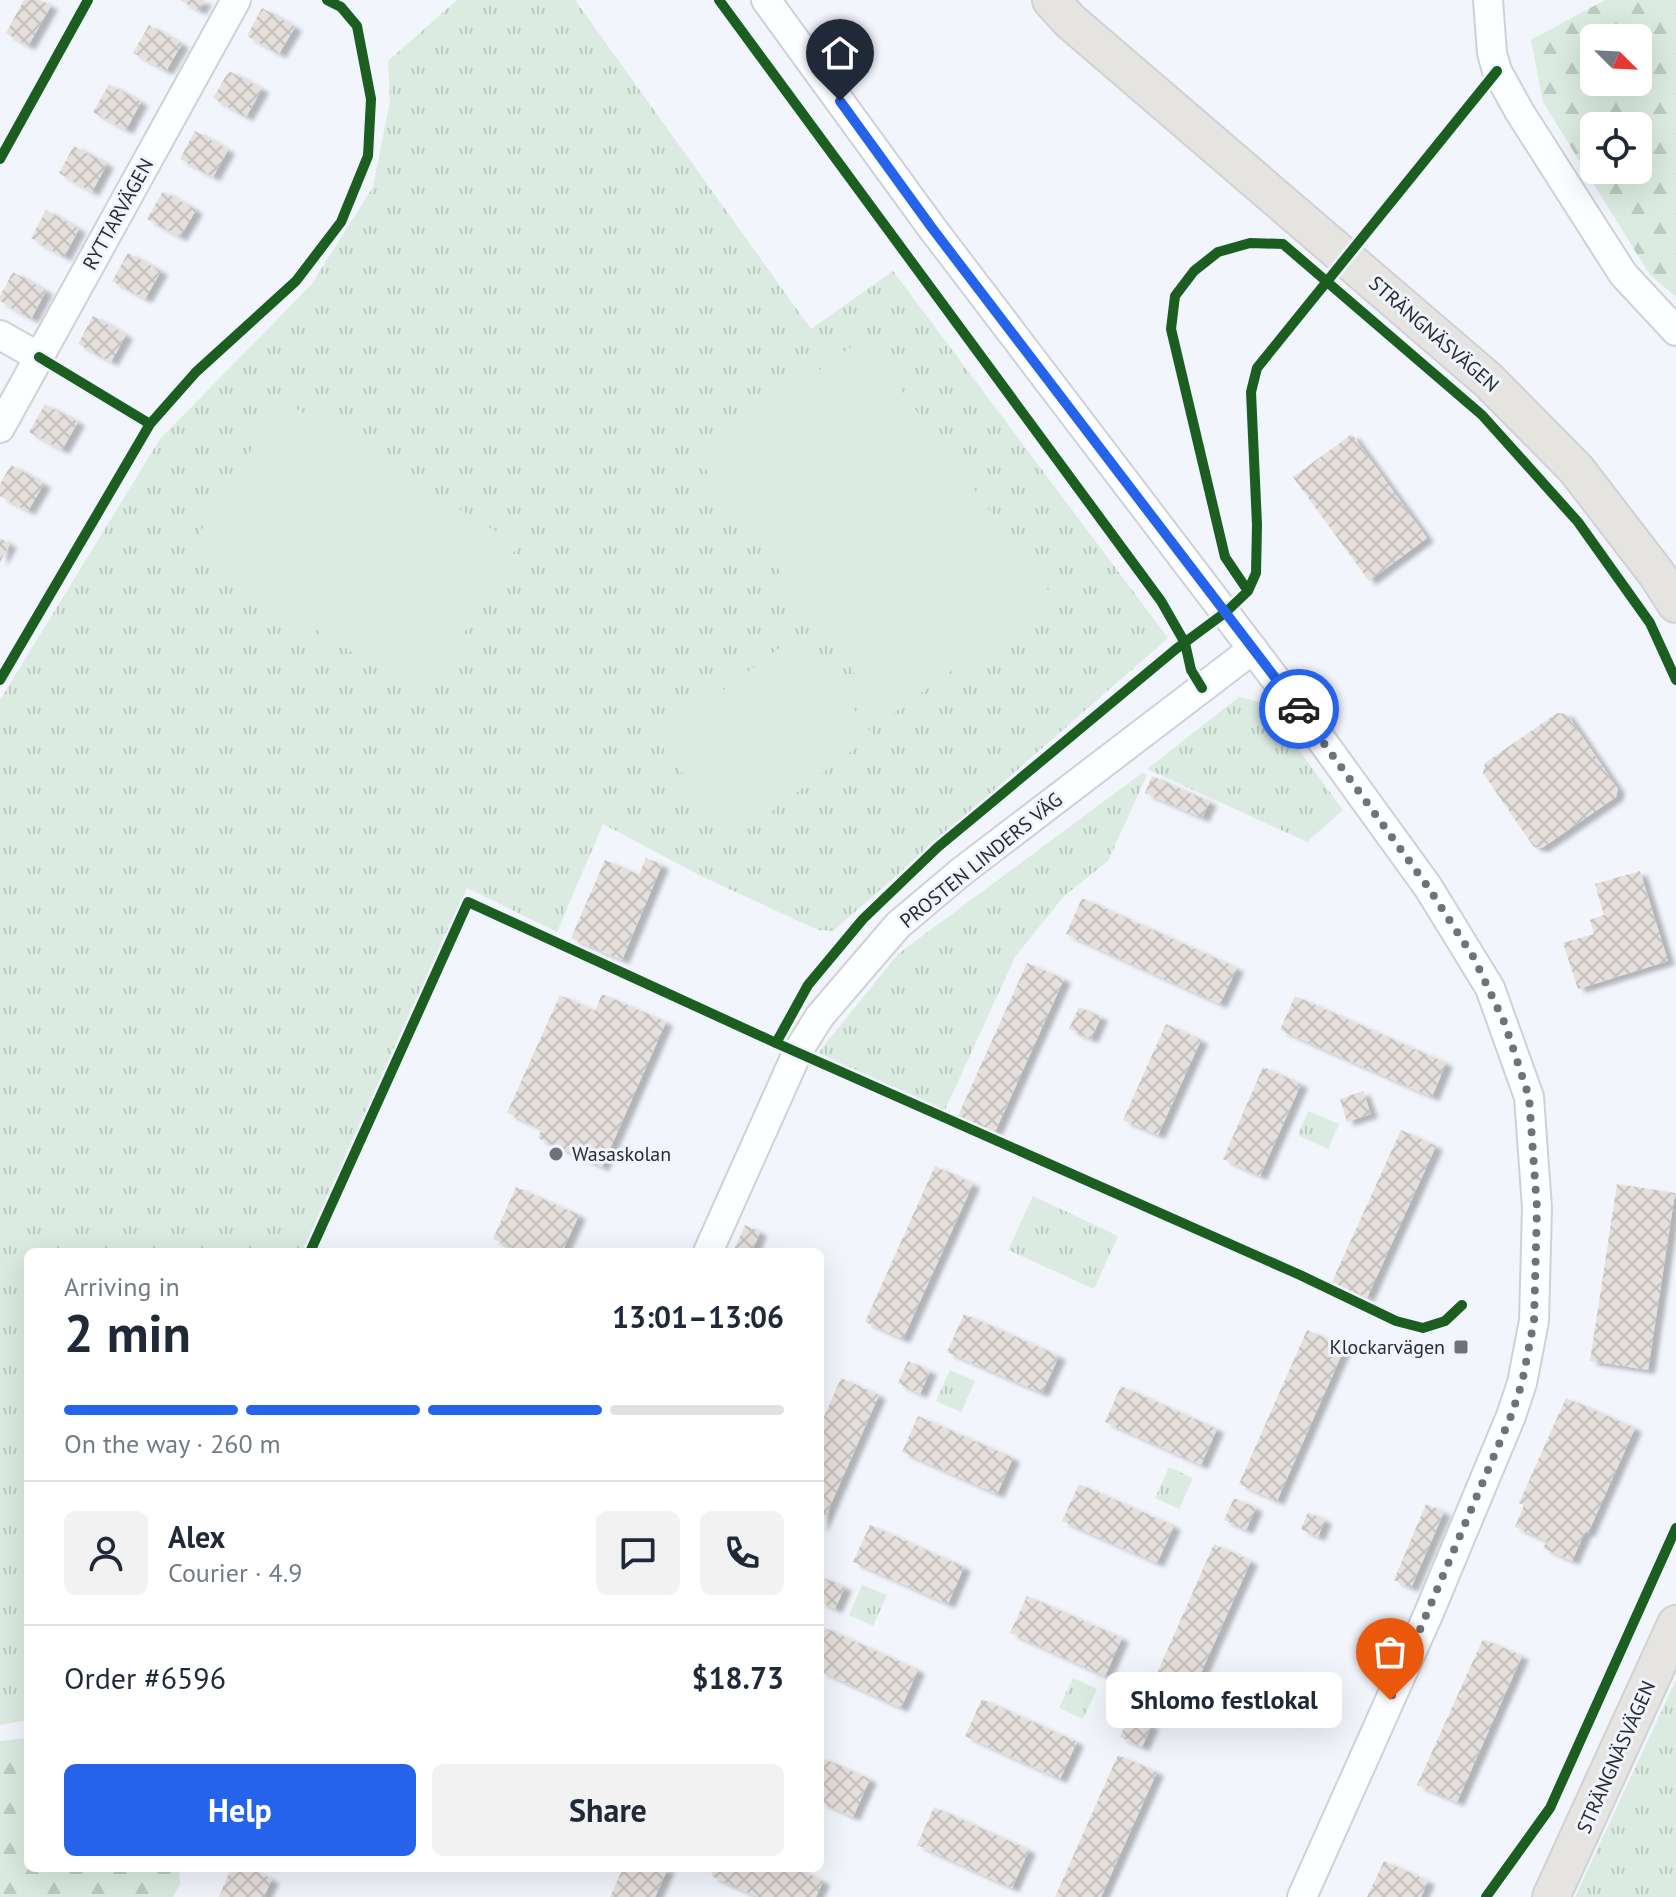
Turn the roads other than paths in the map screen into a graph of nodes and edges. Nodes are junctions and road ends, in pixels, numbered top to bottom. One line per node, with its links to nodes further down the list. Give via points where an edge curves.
1 (236, 0): 7 (street, RYTTARVÄGEN)
2 (766, 0): 10 (street, via 932,228)
3 (1051, 0): 9 (main road, STRÄNGNÄSVÄGEN, via 1488,380 1576,469)
4 (1488, 0): 5 (street, via 1497,71 1519,111 1623,274)
5 (1676, 331)
6 (0, 335): 7 (street)
7 (39, 357): 8 (street, RYTTARVÄGEN)
8 (0, 428)
9 (1676, 604)
10 (1253, 649): 11 (street, PROSTEN LINDERS VÄG, via 898,925 820,1016 798,1051); 14 (street, via 1428,887 1490,988 1529,1097 1537,1208 1534,1321 1511,1416)
11 (710, 1248)
12 (1676, 1624): 13 (main road, STRÄNGNÄSVÄGEN)
13 (1554, 1895)
14 (1302, 1897)

